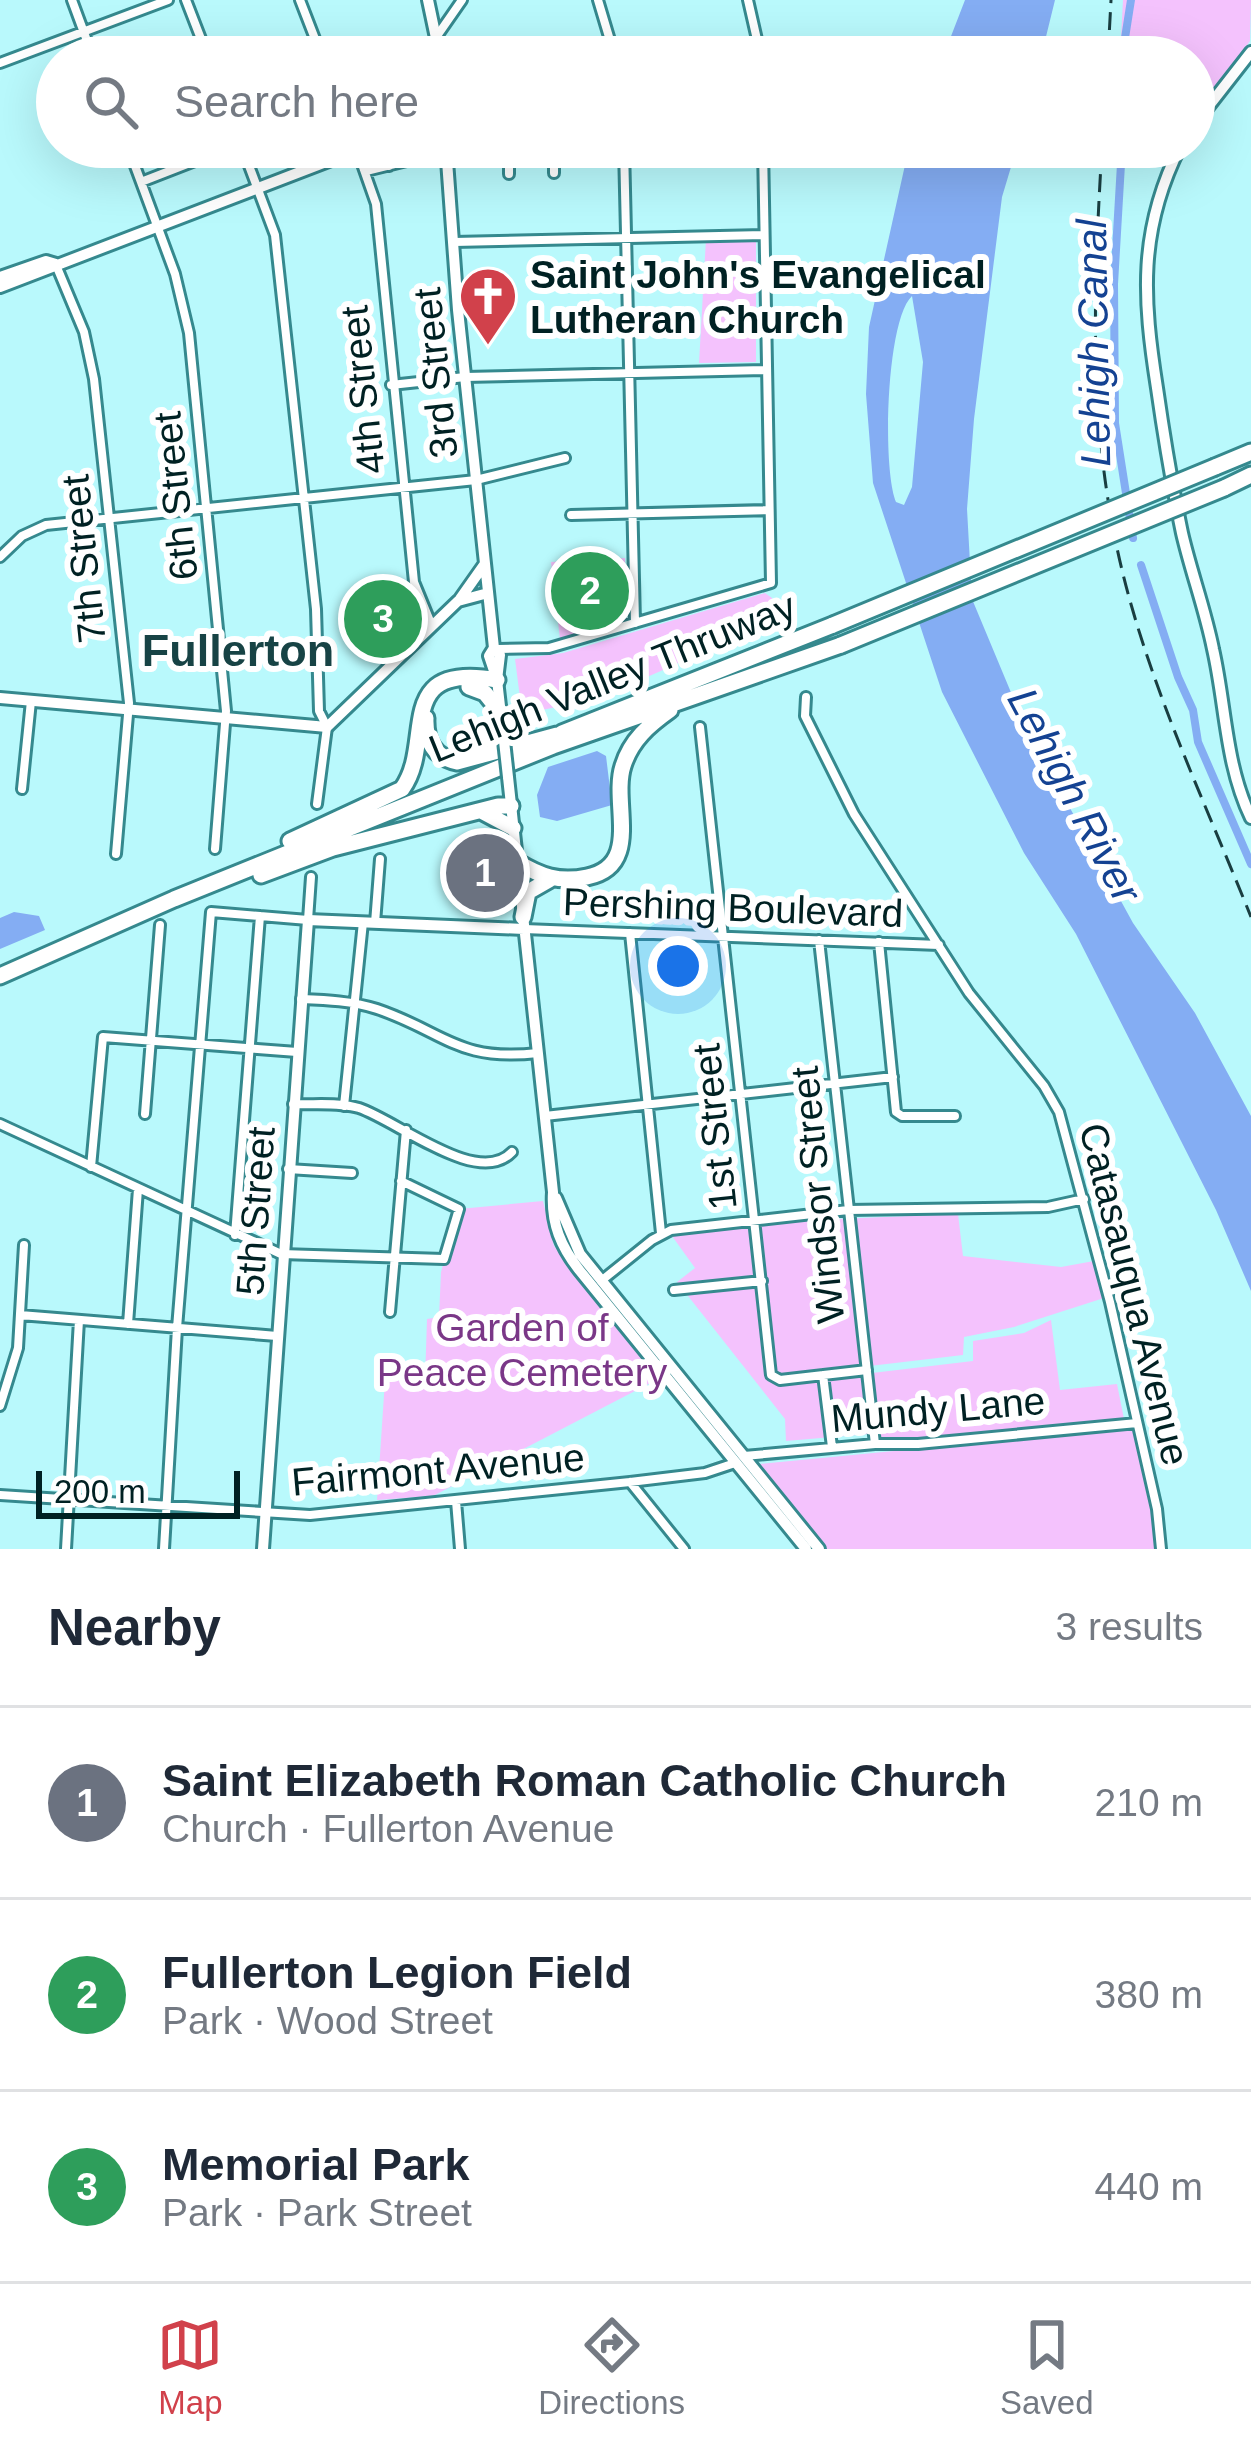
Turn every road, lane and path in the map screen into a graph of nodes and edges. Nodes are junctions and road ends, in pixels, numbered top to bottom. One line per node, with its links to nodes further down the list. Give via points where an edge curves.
1 (72, 0): 9 (street)
2 (168, 0): 9 (street)
3 (186, 0): 12 (street)
4 (300, 0): 13 (street)
5 (428, 0): 14 (street)
6 (462, 0): 15 (street)
7 (598, 0): 16 (street)
8 (748, 0): 17 (street)
9 (84, 32): 10 (street); 11 (street)
10 (73, 36)
11 (86, 36)
12 (200, 36)
13 (314, 36)
14 (437, 36)
15 (438, 36)
16 (609, 36)
17 (758, 36)
18 (36, 50): 20 (street)
19 (1251, 52): 21 (street)
20 (0, 63)
21 (1215, 98)
22 (136, 168): 37 (street, 6th Street)
23 (177, 168): 37 (street)
24 (250, 168): 38 (street)
25 (309, 168): 38 (street)
26 (365, 168): 34 (street, 4th Street)
27 (379, 168): 34 (street)
28 (448, 168): 42 (street, 3rd Street)
29 (509, 168): 36 (street)
30 (554, 168): 35 (street)
31 (625, 168): 41 (street)
32 (763, 168): 40 (street)
33 (1171, 168): 84 (street, via 1150,233 1145,304 1182,533 1215,654 1230,757)
34 (366, 171): 49 (street, 4th Street)
35 (554, 172)
36 (509, 173)
37 (141, 182): 39 (street, 6th Street)
38 (258, 188): 39 (street); 55 (street, via 275,235)
39 (158, 226): 43 (street); 56 (street, 6th Street, via 189,333)
40 (764, 235): 41 (street); 46 (street)
41 (626, 238): 42 (street); 47 (street)
42 (453, 242): 48 (street, 3rd Street)
43 (56, 264): 44 (street); 45 (street); 60 (street, 7th Street, via 91,360)
44 (0, 277)
45 (0, 287)
46 (767, 370): 47 (street); 57 (street)
47 (629, 374): 48 (street); 58 (street)
48 (465, 376): 49 (street); 53 (street, 3rd Street)
49 (392, 385): 54 (street, 4th Street)
50 (1251, 452): 79 (highway, Lehigh Valley Thruway, bridge)
51 (565, 458): 53 (street)
52 (1251, 475): 73 (highway, Lehigh Valley Thruway, bridge, via 841,645)
53 (476, 480): 54 (street); 62 (street, 3rd Street)
54 (403, 489): 55 (street); 66 (street, 4th Street, via 414,582)
55 (304, 498): 56 (street); 77 (street)
56 (206, 508): 60 (street); 76 (street, 6th Street)
57 (769, 510): 58 (street); 65 (street, via 770,584)
58 (632, 514): 59 (street); 65 (street)
59 (571, 515)
60 (109, 519): 61 (street, via 46,525); 74 (street, 7th Street)
61 (0, 557)
62 (485, 562): 63 (street, 3rd Street); 64 (street)
63 (488, 592): 64 (street); 67 (street, 3rd Street)
64 (458, 601): 66 (street)
65 (635, 623): 67 (street, via 541,650)
66 (432, 626): 77 (street)
67 (494, 647): 68 (street, 3rd Street)
68 (497, 680): 69 (highway); 75 (street, 3rd Street); 86 (highway, via 455,681 433,691 419,712 412,771 401,789)
69 (469, 687): 75 (highway); 79 (highway, via 443,694 427,714 429,741 446,760 462,763)
70 (806, 697): 103 (street, Catasauqua Avenue, via 805,716 848,802)
71 (0, 698): 72 (street)
72 (31, 701): 74 (street); 80 (street)
73 (682, 701): 92 (highway, via 643,731 627,756 615,860 591,877); 98 (highway, Lehigh Valley Thruway)
74 (128, 709): 76 (street); 88 (street, 7th Street)
75 (501, 712): 82 (street, 3rd Street, bridge)
76 (226, 717): 77 (street); 87 (street, 6th Street)
77 (326, 727): 81 (street)
78 (700, 727): 100 (street, 1st Street)
79 (557, 735): 86 (highway, Lehigh Valley Thruway)
80 (22, 789)
81 (317, 804)
82 (511, 806): 83 (highway); 85 (street, 3rd Street)
83 (480, 811): 85 (highway); 98 (highway, via 333,848)
84 (1251, 818)
85 (513, 828): 90 (street, 3rd Street)
86 (290, 842): 104 (highway, Lehigh Valley Thruway)
87 (215, 849)
88 (116, 854)
89 (380, 859): 95 (street)
90 (517, 862): 92 (highway); 96 (street, 3rd Street)
91 (311, 878): 94 (street, 5th Street)
92 (554, 879): 96 (highway, via 528,892)
93 (260, 916): 94 (street); 108 (street, via 211,912); 109 (street)
94 (308, 920): 95 (street, Pershing Boulevard); 105 (street, 5th Street)
95 (369, 922): 96 (street, Pershing Boulevard); 106 (street)
96 (524, 923): 99 (street, Pershing Boulevard); 111 (street, 3rd Street)
97 (160, 925): 107 (street)
98 (105, 930): 104 (highway, Lehigh Valley Thruway)
99 (630, 933): 100 (street, Pershing Boulevard); 116 (street)
100 (724, 936): 101 (street, Pershing Boulevard); 114 (street, 1st Street)
101 (819, 940): 102 (street, Pershing Boulevard); 113 (street, Windsor Street)
102 (879, 942): 103 (street, Pershing Boulevard); 112 (street)
103 (939, 945): 129 (street, Catasauqua Avenue, via 1050,1096)
104 (0, 971)
105 (302, 999): 106 (street); 110 (street, 5th Street)
106 (356, 1003): 111 (street, via 475,1053); 117 (street)
107 (151, 1039): 108 (street); 118 (street); 124 (street, via 103,1037)
108 (200, 1044): 109 (street); 131 (street)
109 (250, 1048): 110 (street); 134 (street)
110 (297, 1052): 115 (street, 5th Street)
111 (538, 1053): 119 (street, 3rd Street)
112 (892, 1077): 113 (street); 120 (street, via 902,1116)
113 (834, 1084): 114 (street); 130 (street, Windsor Street)
114 (742, 1094): 116 (street); 132 (street, 1st Street)
115 (293, 1103): 117 (street); 125 (street, 5th Street)
116 (648, 1104): 119 (street); 133 (street)
117 (344, 1106): 122 (street)
118 (145, 1114)
119 (544, 1116): 139 (street, 3rd Street, via 553,1192)
120 (955, 1117)
121 (0, 1124): 124 (street)
122 (406, 1130): 123 (street, via 473,1164 498,1163); 127 (street)
123 (512, 1152)
124 (92, 1167): 128 (street)
125 (288, 1169): 126 (street); 136 (street, 5th Street)
126 (352, 1173)
127 (401, 1180): 137 (street); 137 (street, via 459,1209 444,1259)
128 (138, 1189): 131 (street); 144 (street)
129 (1084, 1199): 130 (street, via 1048,1207); 151 (street, Catasauqua Avenue)
130 (848, 1210): 132 (street); 147 (street, Windsor Street)
131 (187, 1211): 134 (street); 145 (street)
132 (754, 1220): 133 (street); 138 (street, 1st Street)
133 (661, 1233): 139 (street)
134 (235, 1234): 136 (street)
135 (25, 1245): 142 (street)
136 (281, 1254): 137 (street); 146 (street, 5th Street)
137 (395, 1258): 141 (street)
138 (762, 1281): 140 (street); 148 (street, 1st Street, via 772,1378)
139 (598, 1284): 154 (street, 3rd Street)
140 (674, 1290)
141 (390, 1312)
142 (20, 1316): 143 (street); 149 (street, via 19,1348)
143 (79, 1320): 144 (street); 157 (street)
144 (128, 1324): 145 (street)
145 (177, 1328): 146 (street); 159 (street)
146 (277, 1336): 160 (street, 5th Street)
147 (867, 1370): 148 (street); 152 (street, Windsor Street)
148 (823, 1375): 153 (street)
149 (5, 1378): 150 (street)
150 (0, 1406)
151 (1137, 1423): 152 (street, Mundy Lane); 168 (street, Catasauqua Avenue)
152 (875, 1444): 153 (street, Mundy Lane)
153 (832, 1448): 154 (street, Mundy Lane)
154 (739, 1459): 155 (street, Fairmont Avenue); 166 (street); 167 (street)
155 (630, 1483): 158 (street, Fairmont Avenue); 165 (street)
156 (0, 1495): 157 (street, Fairmont Avenue)
157 (69, 1499): 159 (street, Fairmont Avenue); 161 (street)
158 (456, 1501): 160 (street, Fairmont Avenue); 164 (street)
159 (166, 1505): 160 (street, Fairmont Avenue); 162 (street)
160 (266, 1513): 163 (street, 5th Street)
161 (65, 1549)
162 (164, 1549)
163 (263, 1549)
164 (460, 1549)
165 (684, 1549)
166 (806, 1549)
167 (819, 1549)
168 (1161, 1549)

